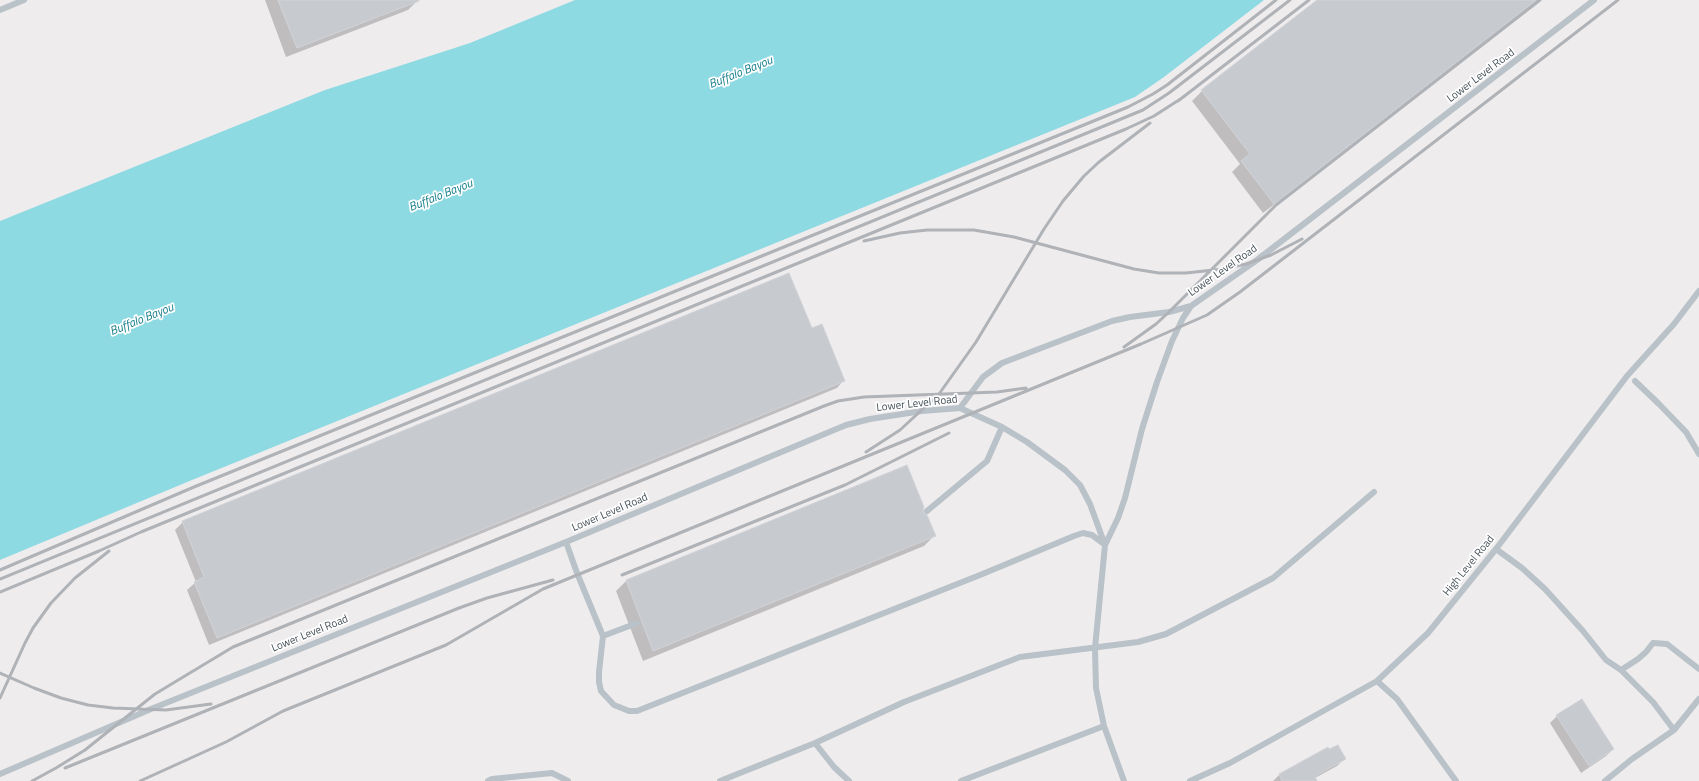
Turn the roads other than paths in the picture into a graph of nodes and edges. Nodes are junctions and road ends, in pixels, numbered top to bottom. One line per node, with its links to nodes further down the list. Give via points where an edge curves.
1 (24, 0): 3 (lane)
2 (1594, 0): 5 (lane, Lower Level Road, via 1263,255)
3 (0, 10)
4 (1699, 291): 14 (lane, High Level Road, via 1674,324 1627,376)
5 (1191, 306): 7 (lane, via 1112,321 1002,363 983,377); 13 (lane, Lower Level Road, via 1177,330 1157,382 1118,518)
6 (1635, 381): 9 (lane, via 1686,432)
7 (960, 408): 8 (lane, Lower Level Road); 12 (lane, Lower Level Road, via 922,411 846,425)
8 (1002, 427): 11 (lane, via 987,462); 13 (lane, Lower Level Road, via 1052,460 1080,484)
9 (1699, 454)
10 (1374, 492): 17 (lane, via 1273,578 1166,634 1138,642)
11 (927, 511)
12 (566, 542): 16 (lane); 25 (lane, Lower Level Road)
13 (1105, 545): 16 (lane, via 1092,534 1074,536 637,711 614,705 601,691 599,672); 17 (lane)
14 (1496, 550): 19 (lane, via 1522,568 1545,589 1606,660); 20 (lane, High Level Road, via 1428,633)
15 (636, 623): 16 (lane)
16 (603, 636)
17 (1095, 648): 22 (lane, via 1096,688); 24 (lane, via 1020,657 904,702)
18 (1699, 669): 19 (lane, via 1667,644 1653,643 1638,659)
19 (1621, 670): 23 (lane, via 1653,702)
20 (1377, 681): 32 (lane, High Level Road, via 1230,763); 33 (lane, via 1397,699)
21 (1699, 699): 23 (lane)
22 (1104, 726): 30 (lane); 31 (lane)
23 (1674, 730): 34 (lane)
24 (816, 744): 28 (lane); 29 (lane)
25 (0, 774)
26 (488, 781): 27 (lane, via 552,773)
27 (568, 781)
28 (720, 781)
29 (849, 781)
30 (961, 781)
31 (1124, 781)
32 (1190, 781)
33 (1456, 781)
34 (1605, 781)

